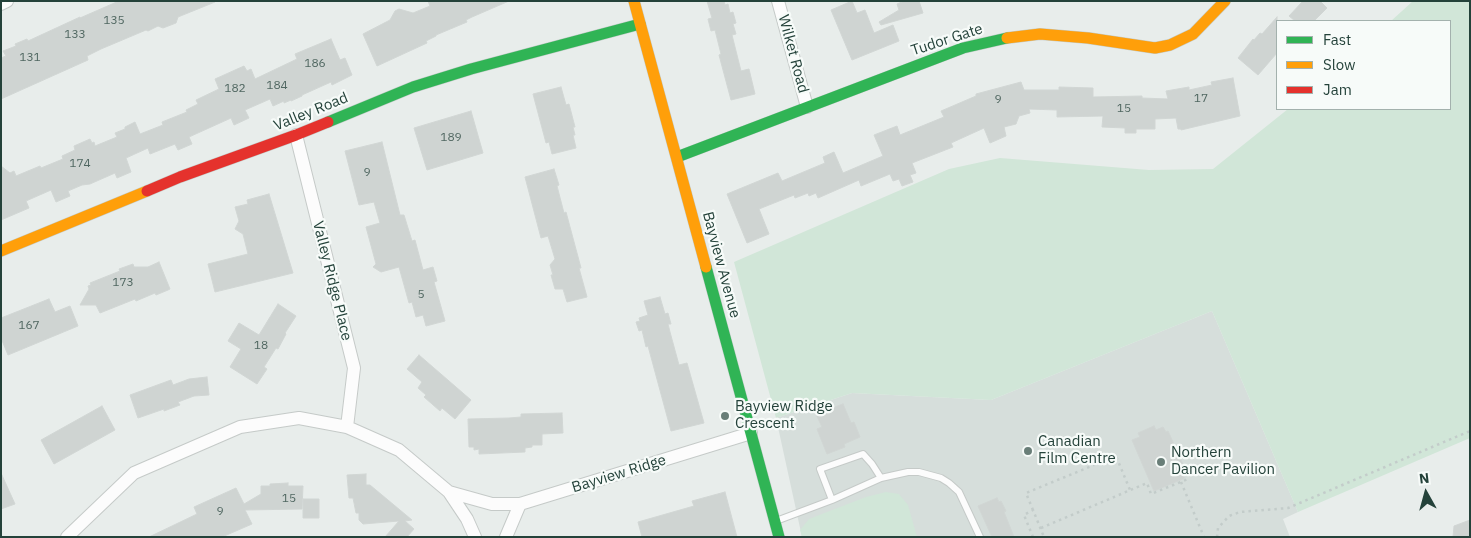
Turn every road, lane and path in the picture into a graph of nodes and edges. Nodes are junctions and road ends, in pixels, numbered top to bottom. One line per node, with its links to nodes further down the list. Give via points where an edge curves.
1 (7, 1): 5 (street)
2 (634, 1): 6 (street, Bayview Avenue)
3 (778, 1): 7 (street, Wilket Road)
4 (1225, 1): 7 (street, Tudor Gate, via 1193,34 1170,45 1155,48 1040,34 1014,37 963,48)
5 (1, 4)
6 (640, 24): 8 (street, Valley Road, via 471,69); 9 (street, Bayview Avenue)
7 (807, 107): 9 (street, Tudor Gate)
8 (296, 135): 10 (street, Valley Road, via 180,176); 11 (street, Valley Ridge Place, via 354,368)
9 (677, 157): 13 (street, Bayview Avenue)
10 (1, 251)
11 (347, 427): 18 (street, via 399,450); 24 (street, via 299,418 240,427 134,473)
12 (1470, 431): 32 (path, via 1288,508 1229,516 1218,528)
13 (751, 433): 20 (street, Bayview Ridge); 22 (street, Bayview Avenue)
14 (881, 478): 19 (lane); 19 (lane, via 863,454 820,469); 28 (lane, via 919,472 950,483 965,503)
15 (1188, 479): 16 (path)
16 (1181, 482): 17 (path, via 1151,494 1147,483); 31 (path)
17 (1130, 490): 21 (path, via 1116,456 1026,493); 23 (path)
18 (449, 492): 20 (street, via 492,504); 25 (street)
19 (832, 500): 22 (lane)
20 (520, 504): 26 (street)
21 (1033, 510): 23 (path); 29 (path, via 1024,514)
22 (775, 521): 27 (street, Bayview Avenue)
23 (1041, 528): 30 (path)
24 (69, 536)
25 (475, 537)
26 (506, 537)
27 (779, 537)
28 (980, 537)
29 (1033, 537)
30 (1044, 537)
31 (1204, 537)
32 (1217, 537)

